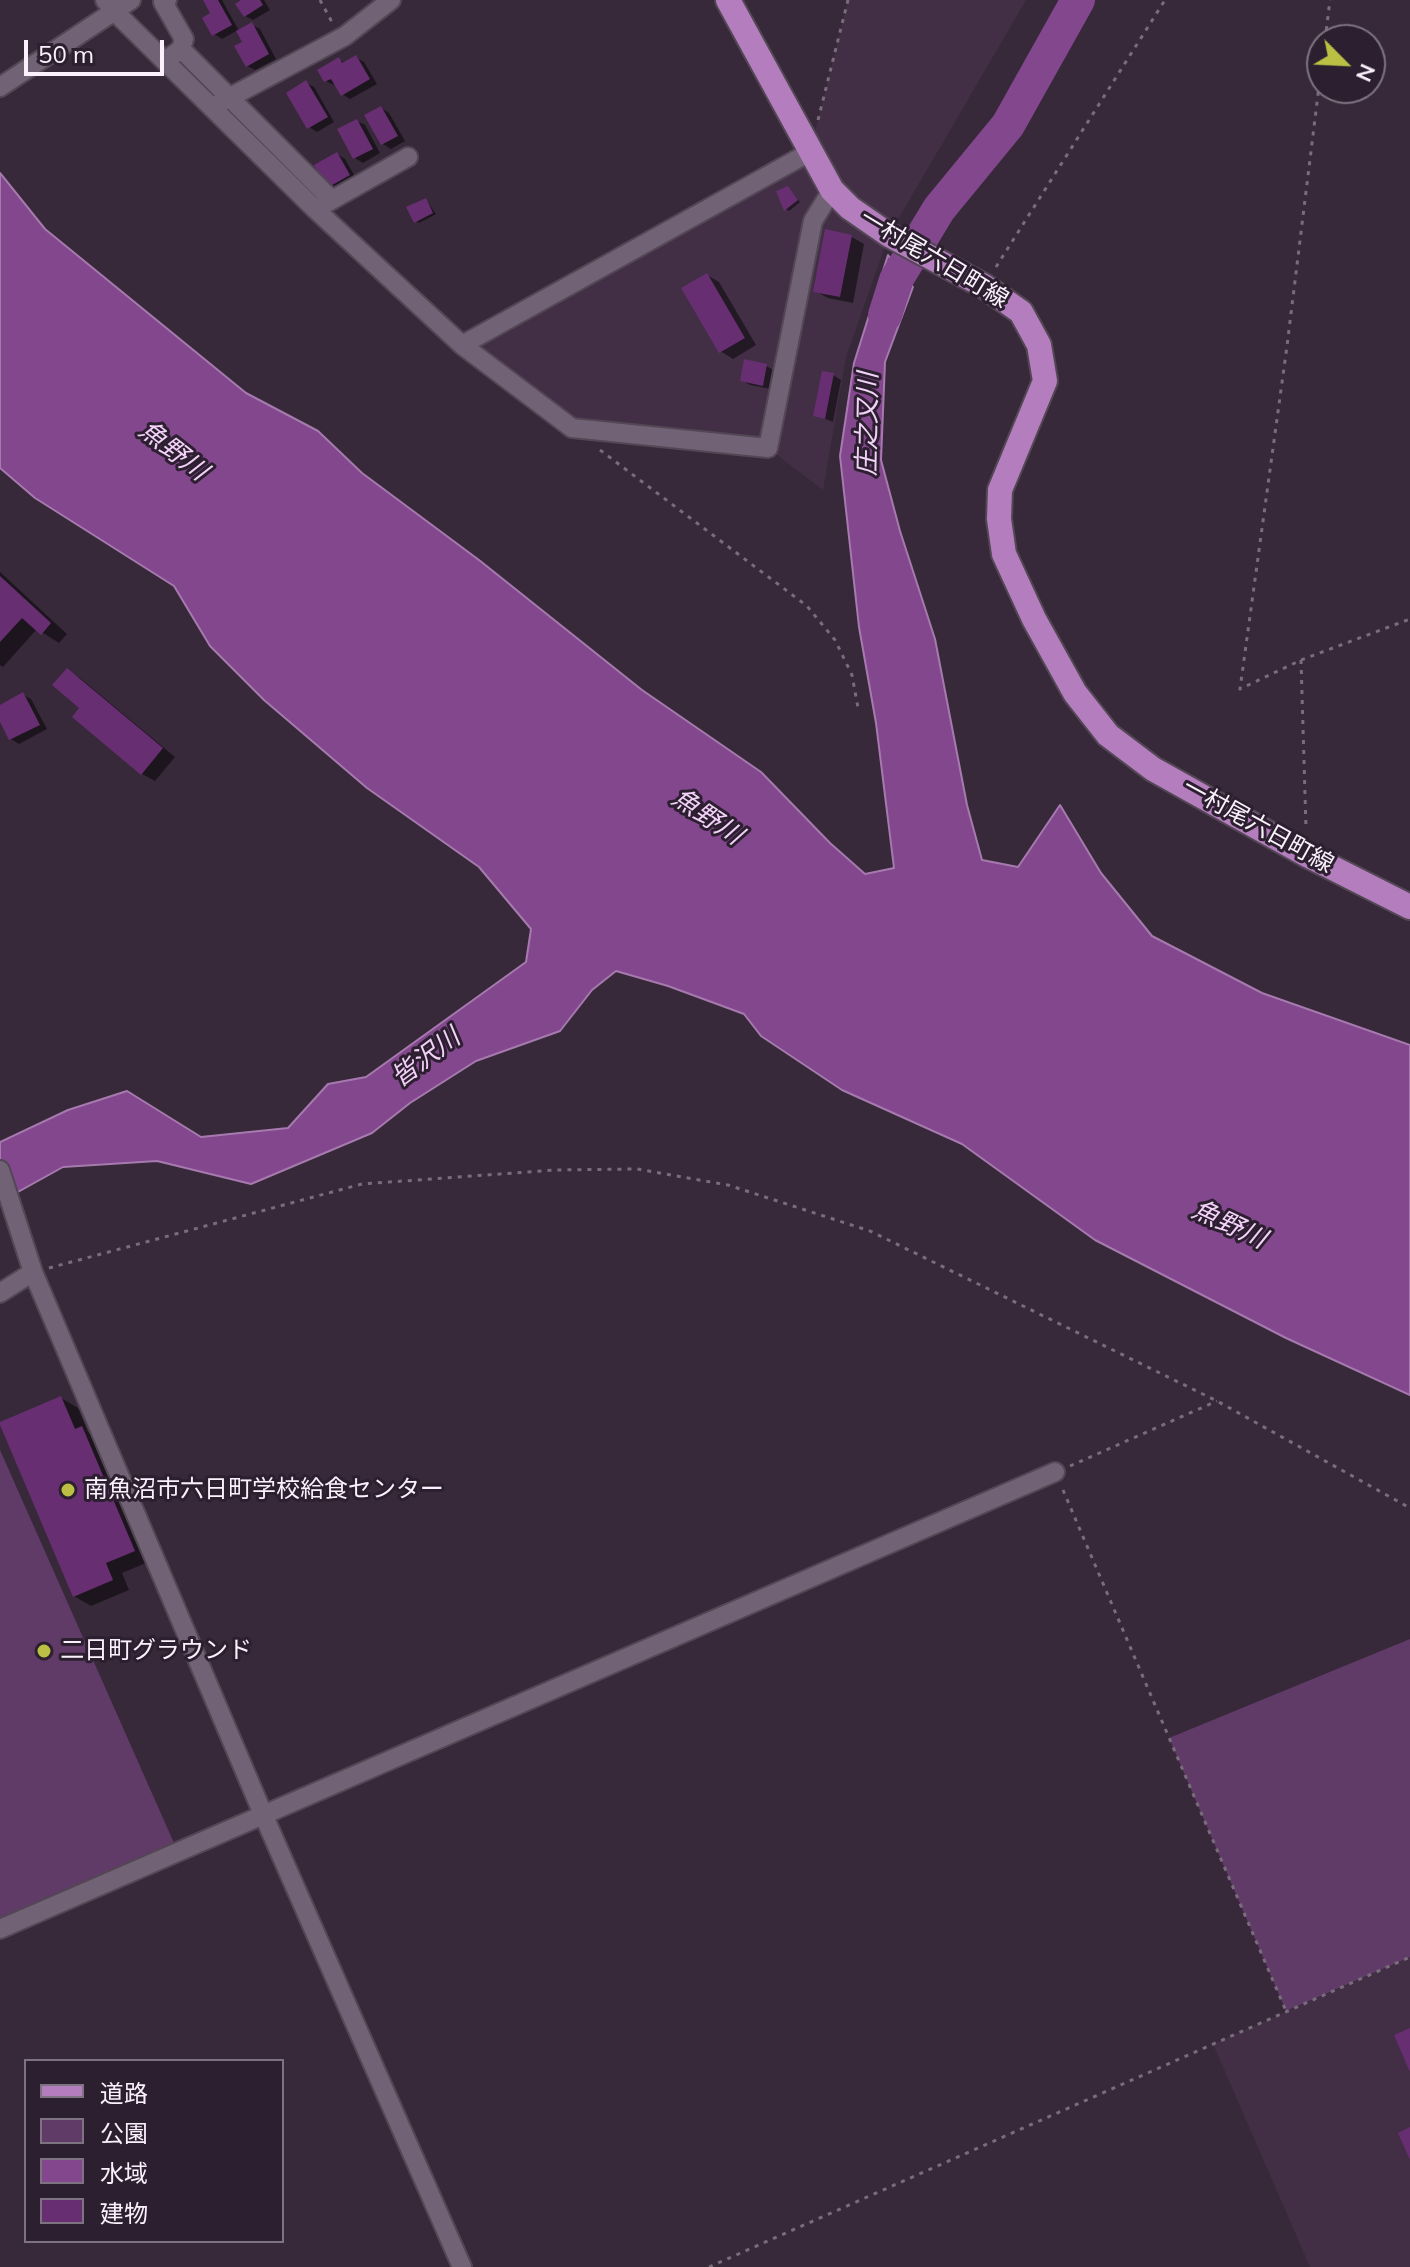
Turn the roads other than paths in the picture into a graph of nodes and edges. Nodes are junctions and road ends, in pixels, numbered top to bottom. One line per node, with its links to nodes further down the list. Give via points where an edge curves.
1 (131, 0): 5 (street)
2 (167, 0): 6 (street, via 163,2 184,39)
3 (391, 0): 9 (street, via 345,36)
4 (728, 0): 11 (main road, 一村尾六日町線)
5 (110, 6): 7 (street); 8 (street)
6 (181, 49): 7 (street); 9 (street)
7 (164, 61): 10 (street)
8 (0, 87)
9 (231, 97): 10 (street); 14 (street)
10 (211, 107): 15 (street)
11 (810, 152): 13 (main road, 一村尾六日町線); 16 (street)
12 (408, 157): 14 (street)
13 (832, 190): 16 (street, via 813,221 768,448 572,428); 17 (main road, 一村尾六日町線, via 889,235 1021,312 1039,345 1045,381 1000,490 1004,554 1068,681 1108,735 1153,769)
14 (332, 200): 15 (street)
15 (315, 209): 16 (street)
16 (462, 345)
17 (1410, 907)
18 (0, 1170): 19 (street)
19 (33, 1272): 20 (street); 22 (street)
20 (0, 1293)
21 (1055, 1472): 22 (street)
22 (263, 1814): 23 (street); 24 (street)
23 (0, 1929)
24 (462, 2267)

